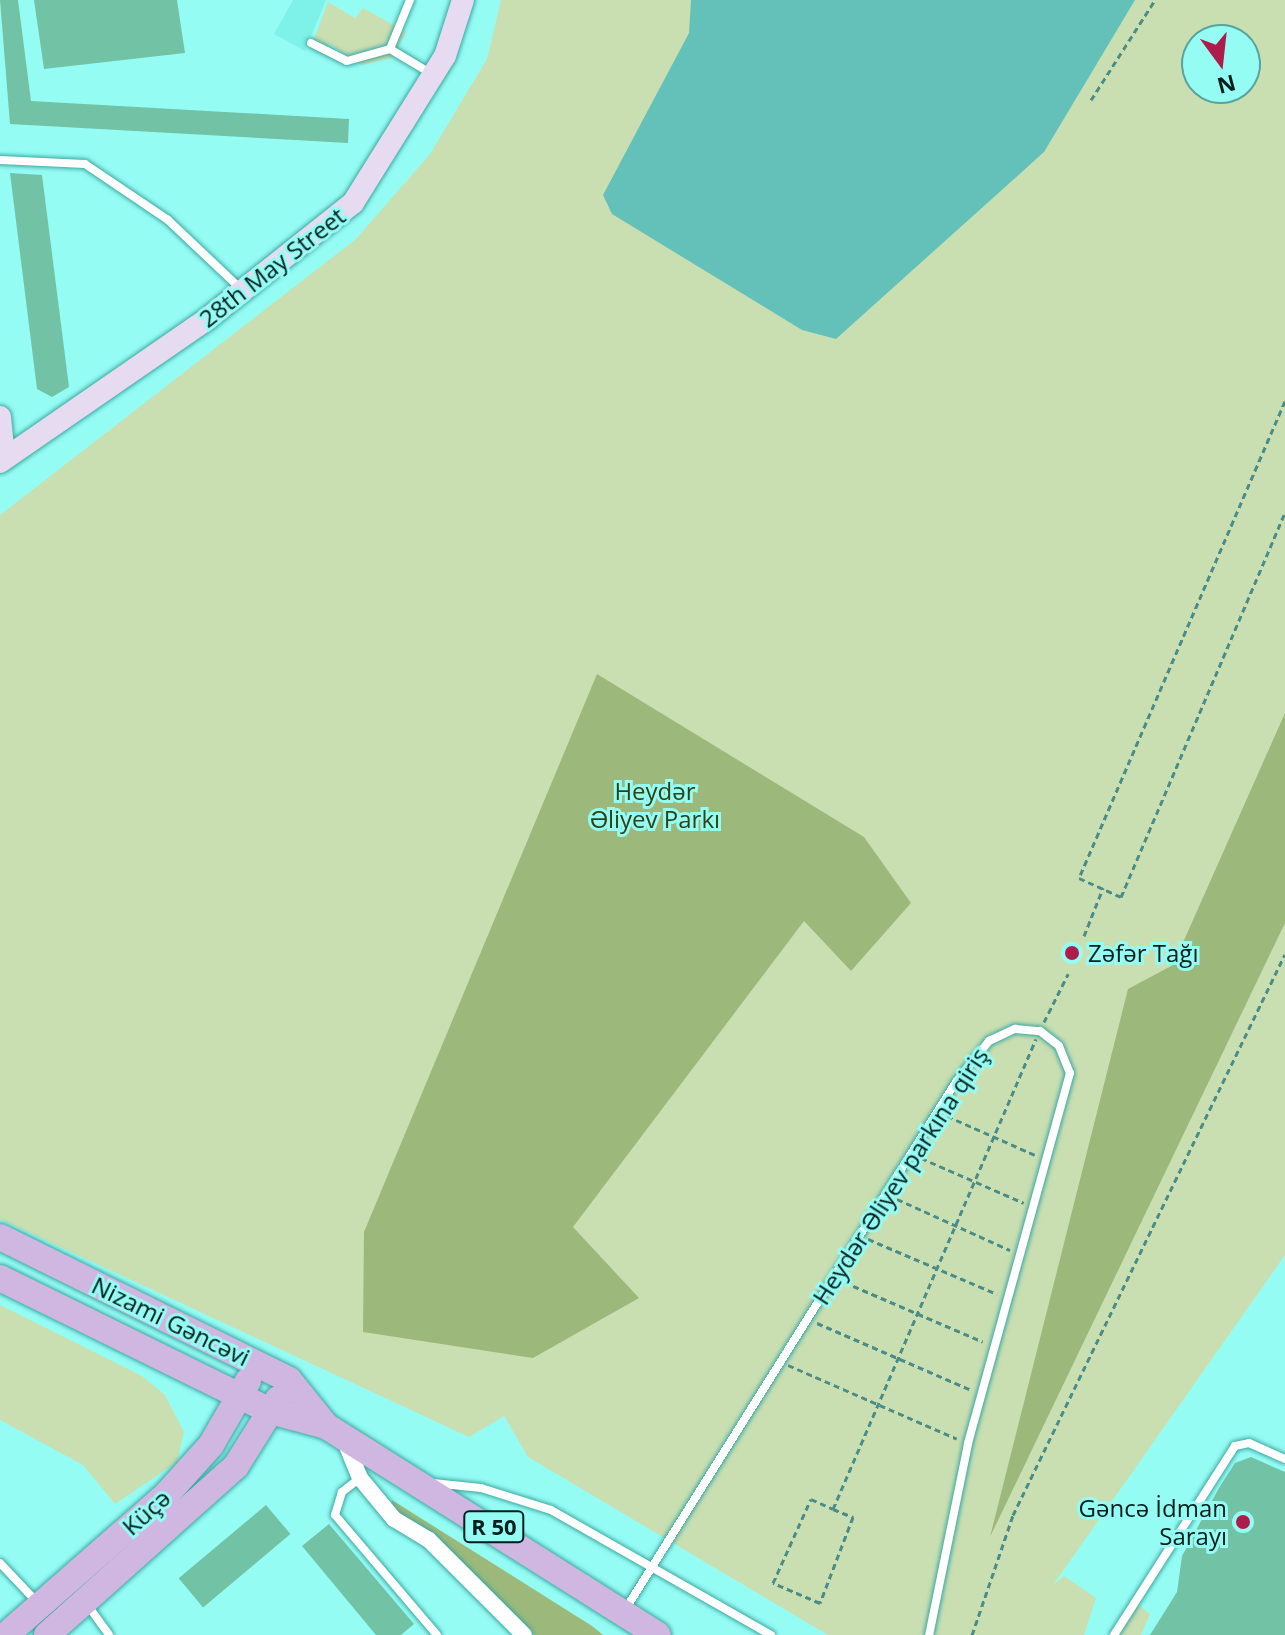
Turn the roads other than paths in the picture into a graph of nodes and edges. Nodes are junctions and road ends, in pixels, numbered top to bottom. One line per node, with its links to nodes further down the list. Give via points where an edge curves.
1 (410, 0): 4 (lane)
2 (463, 0): 5 (main road, 28th May Street)
3 (311, 43): 4 (lane, via 347,61)
4 (390, 49): 5 (lane)
5 (433, 75): 7 (main road, 28th May Street, via 353,203)
6 (0, 160): 7 (lane, via 85,164 168,220)
7 (242, 291): 9 (main road, 28th May Street)
8 (0, 417): 9 (main road)
9 (2, 460)
10 (0, 1237): 12 (main road, Nizami Gəncəvi)
11 (0, 1278): 14 (main road, Nizami Gəncəvi)
12 (257, 1364): 13 (main road, Nizami Gəncəvi); 14 (main road, Küçə)
13 (289, 1380): 15 (main road); 16 (main road, Nizami Gəncəvi)
14 (239, 1396): 15 (main road, Nizami Gəncəvi); 22 (main road, Küçə, via 211,1445 166,1495)
15 (270, 1411): 16 (main road, Nizami Gəncəvi); 23 (main road, via 236,1466)
16 (335, 1432): 18 (street); 19 (main road, Nizami Gəncəvi / R 50)
17 (1285, 1459): 34 (lane, via 1249,1443 1235,1446)
18 (360, 1478): 29 (lane, via 342,1492 335,1515); 30 (street, via 394,1519 429,1540)
19 (420, 1481): 20 (lane, via 481,1488 551,1510); 25 (main road, Nizami Gəncəvi / R 50)
20 (653, 1562): 25 (lane, Heydər Əliyev parkına qiriş); 32 (lane); 33 (lane, Heydər Əliyev parkına qiriş, via 937,1112 989,1041 1015,1029 1040,1031 1059,1046 1070,1073 968,1444)
21 (0, 1563): 24 (lane)
22 (69, 1581): 23 (lane); 24 (main road, Küçə)
23 (85, 1602): 27 (main road); 28 (lane)
24 (40, 1605): 26 (main road, Küçə)
25 (625, 1610): 31 (main road, Nizami Gəncəvi / R 50)
26 (6, 1635)
27 (47, 1635)
28 (109, 1635)
29 (437, 1635)
30 (524, 1635)
31 (658, 1635)
32 (771, 1635)
33 (929, 1635)
34 (1114, 1635)

